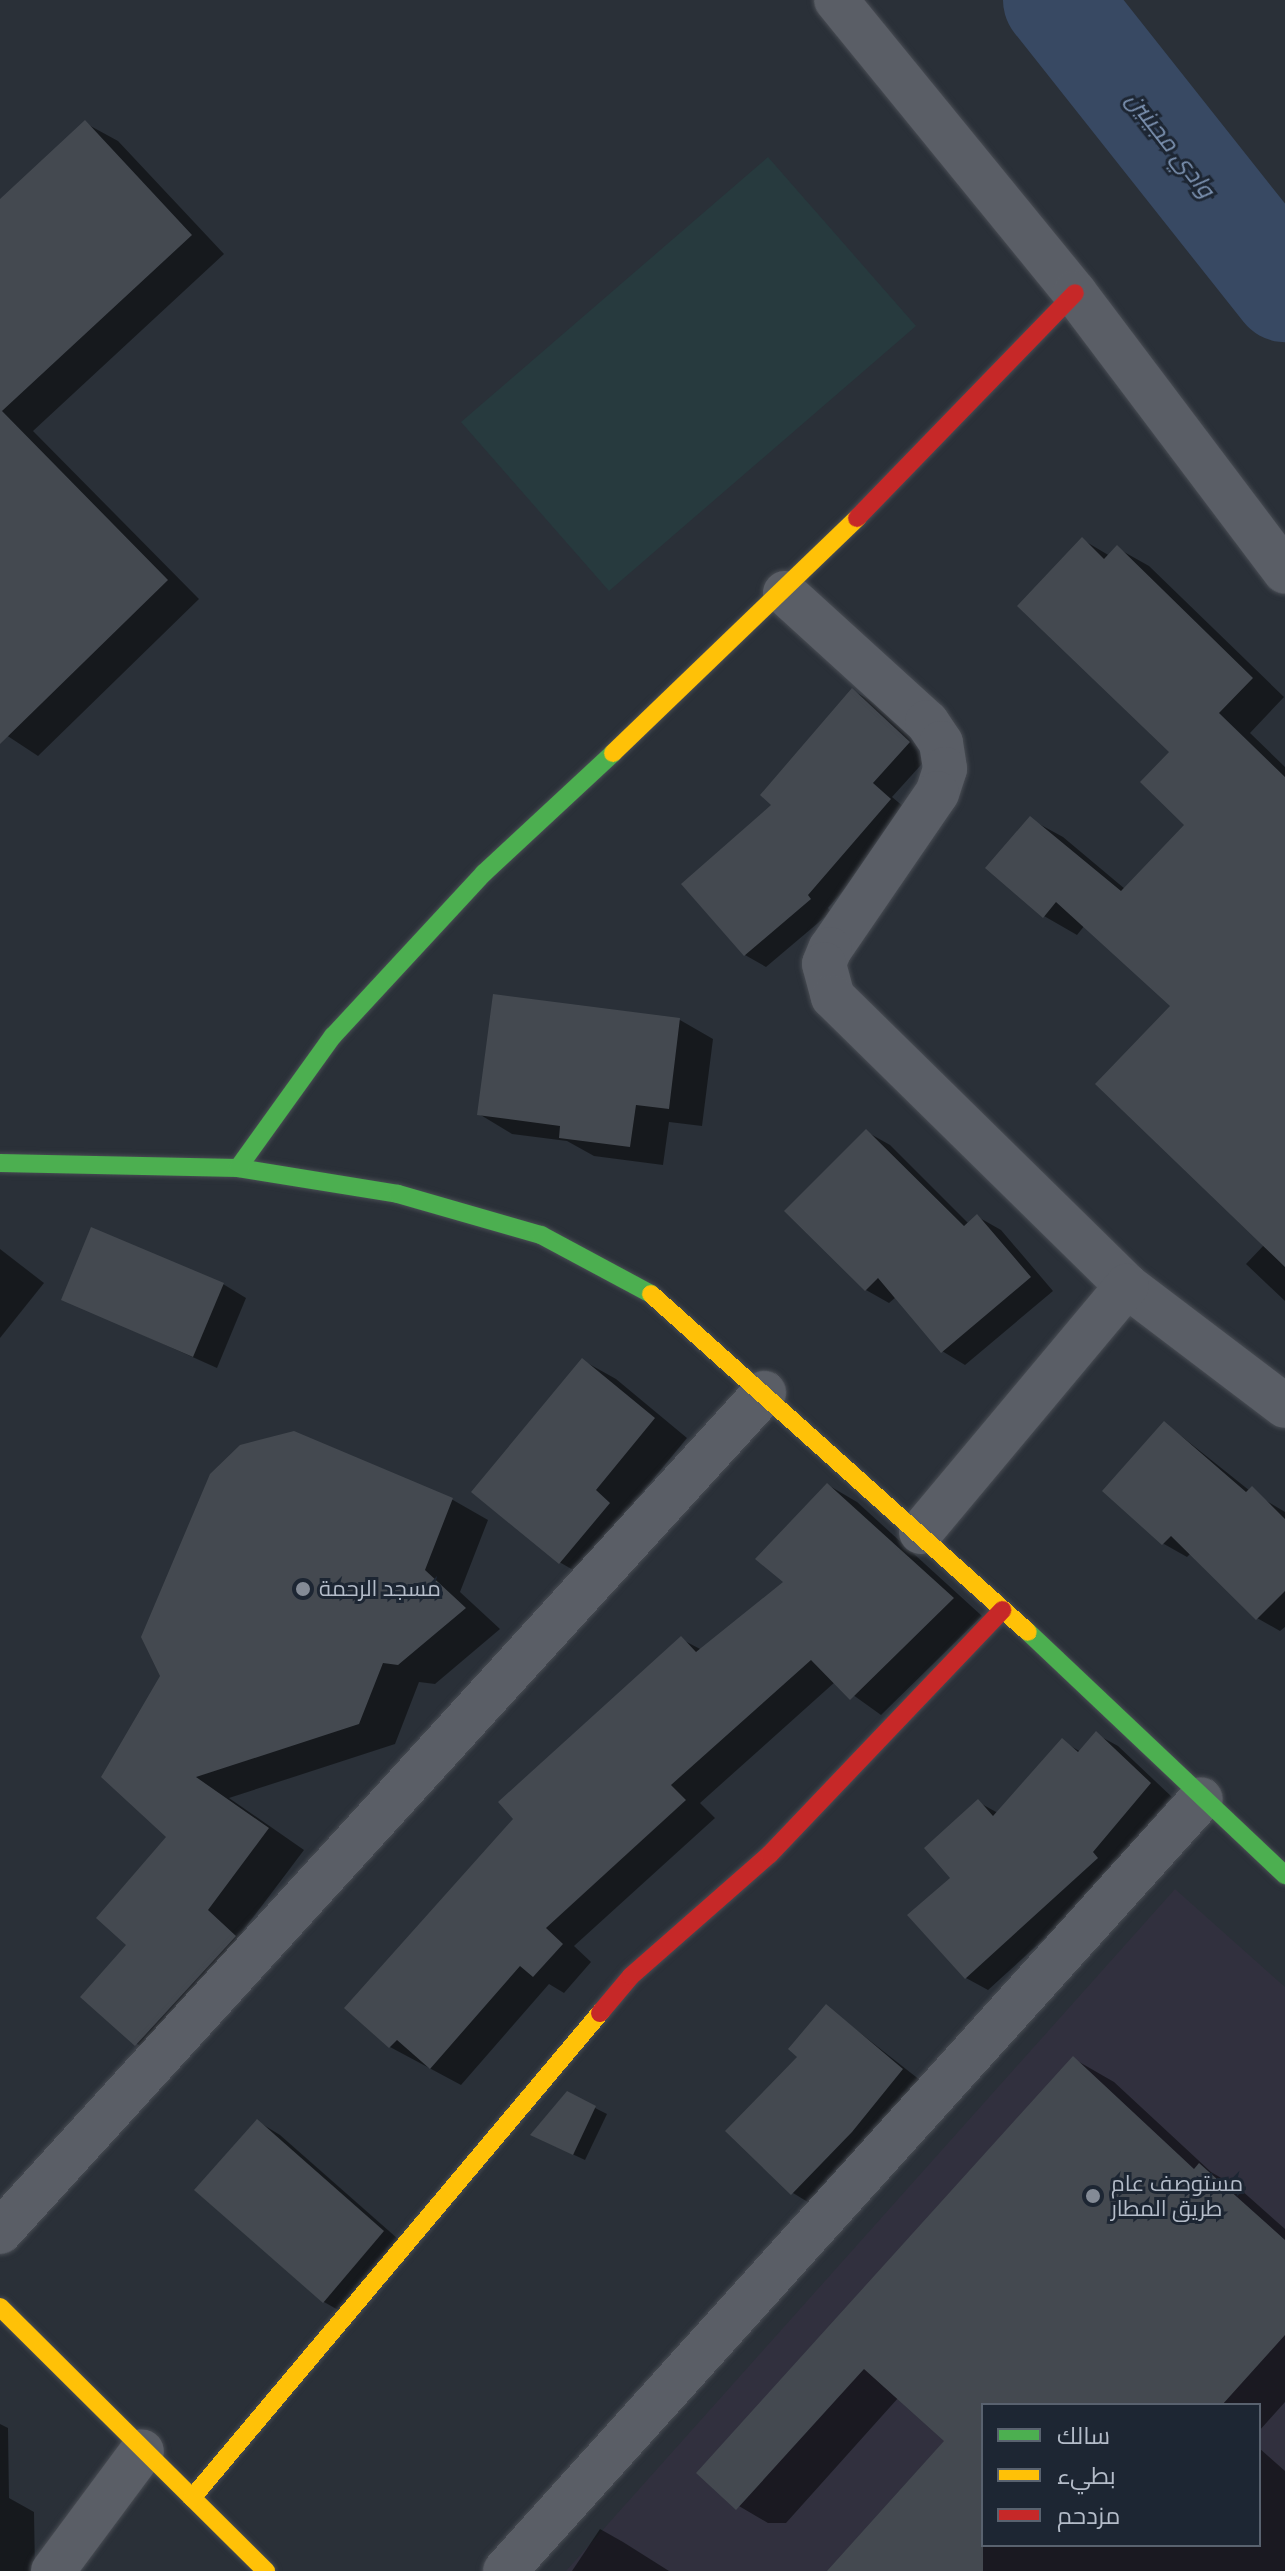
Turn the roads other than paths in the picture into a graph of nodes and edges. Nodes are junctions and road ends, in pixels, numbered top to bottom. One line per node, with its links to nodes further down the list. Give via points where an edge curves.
1 (836, 0): 2 (street)
2 (1075, 293): 3 (street); 4 (street)
3 (1285, 572)
4 (785, 593): 6 (street, via 484,873 333,1036); 7 (street, via 927,722 941,743 945,769 937,793 830,949 824,964 833,997)
5 (0, 1163): 6 (street)
6 (238, 1168): 8 (street, via 398,1194 541,1235 643,1287)
7 (1127, 1286): 9 (street); 10 (street)
8 (764, 1393): 10 (street); 14 (street)
9 (1285, 1406)
10 (921, 1532): 11 (street)
11 (1002, 1610): 12 (street); 17 (street, via 770,1854 611,1998)
12 (1201, 1799): 13 (street); 20 (street)
13 (1285, 1875)
14 (0, 2232)
15 (0, 2307): 16 (street)
16 (142, 2451): 17 (street); 18 (street)
17 (192, 2498): 19 (street)
18 (53, 2571)
19 (266, 2571)
20 (505, 2571)

